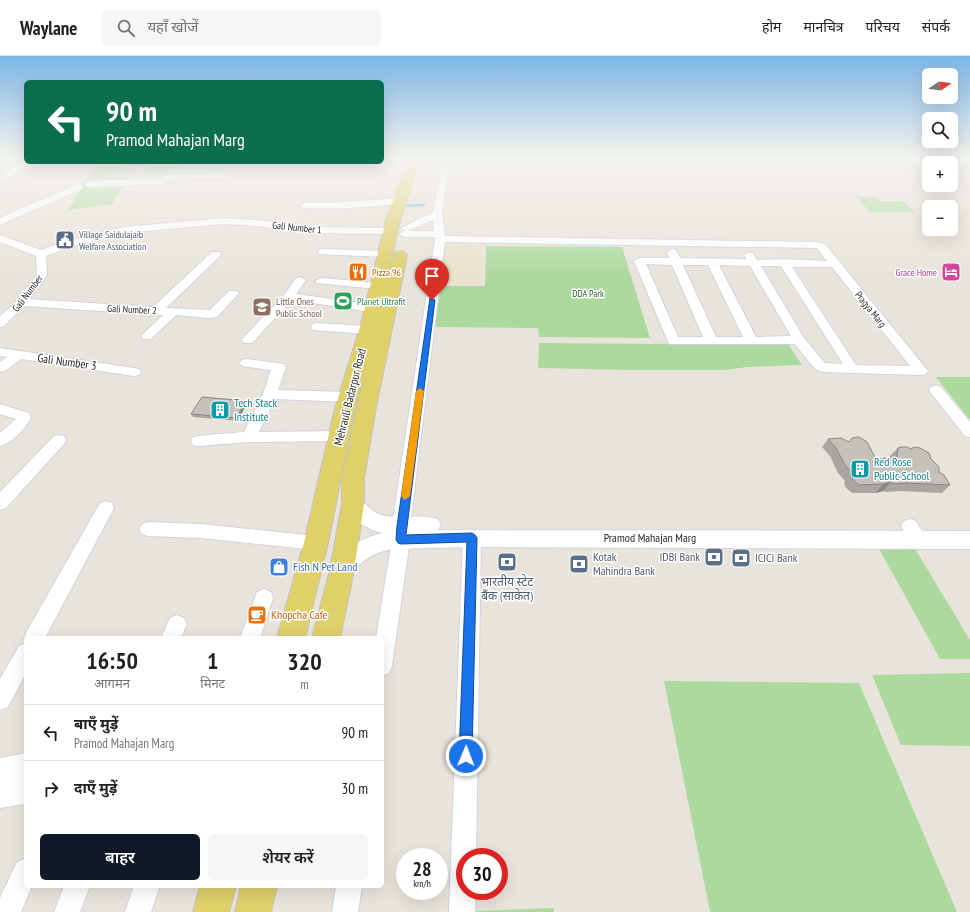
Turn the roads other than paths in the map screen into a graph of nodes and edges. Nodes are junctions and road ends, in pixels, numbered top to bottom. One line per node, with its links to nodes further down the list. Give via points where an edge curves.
1 (54, 197): 7 (street)
2 (407, 197): 6 (main road, Mehrauli Badarpur Road)
3 (440, 197): 5 (street)
4 (305, 206): 6 (street, via 380,201)
5 (437, 213): 6 (street, via 432,217); 8 (street)
6 (404, 216): 8 (street); 13 (street, Gali Number 1, via 311,230 258,223 217,222 124,230); 15 (main road, Mehrauli Badarpur Road); 27 (main road, Mehrauli Badarpur Road)
7 (0, 222)
8 (440, 237): 10 (street); 60 (street)
9 (0, 238): 13 (street)
10 (669, 243): 11 (street); 16 (street)
11 (743, 244): 18 (street); 20 (street, Pragya Marg, via 821,246)
12 (323, 252): 15 (street)
13 (41, 254): 26 (street, Gali Number, via 42,275)
14 (216, 254): 28 (street)
15 (385, 254): 23 (main road, Mehrauli Badarpur Road)
16 (676, 261): 17 (street); 37 (street); 37 (street, via 639,261 673,341)
17 (711, 261): 18 (street); 35 (street)
18 (753, 261): 19 (street); 36 (street)
19 (784, 262): 20 (street); 42 (street)
20 (835, 264): 42 (street, Pragya Marg, via 921,371)
21 (300, 280): 25 (street)
22 (321, 282): 23 (street)
23 (378, 286): 27 (main road, Mehrauli Badarpur Road)
24 (233, 292): 29 (street, Gali Number 2, via 211,314)
25 (289, 296): 27 (street); 34 (street)
26 (21, 302): 28 (street, Gali Number 2); 30 (street, Gali Number)
27 (381, 309): 32 (main road, Mehrauli Badarpur Road); 55 (main road, Mehrauli Badarpur Road, via 353,478)
28 (157, 310): 29 (street, Gali Number 2)
29 (174, 311): 33 (street)
30 (0, 324)
31 (317, 327): 32 (street)
32 (367, 330): 46 (main road, Mehrauli Badarpur Road)
33 (147, 336)
34 (248, 340)
35 (751, 340): 36 (street); 37 (street)
36 (799, 340): 42 (street, via 821,368)
37 (711, 341)
38 (0, 352): 39 (street, Gali Number 3)
39 (18, 355): 41 (street); 43 (street, Gali Number 3)
40 (247, 363): 45 (street, via 280,367)
41 (0, 368)
42 (852, 369)
43 (134, 372)
44 (936, 390): 48 (street)
45 (270, 394): 46 (street); 50 (street)
46 (348, 397): 49 (main road, Mehrauli Badarpur Road)
47 (1, 410): 52 (street, via 24,418)
48 (970, 432)
49 (339, 436): 50 (street); 64 (main road, Mehrauli Badarpur Road)
50 (248, 437): 53 (street)
51 (59, 440): 54 (street)
52 (0, 441)
53 (198, 441)
54 (0, 503)
55 (353, 504): 60 (street, Pramod Mahajan Marg, via 372,521); 65 (main road, Mehrauli Badarpur Road)
56 (106, 508): 67 (street)
57 (970, 527): 61 (street, Pramod Mahajan Marg)
58 (148, 529): 64 (street, via 201,531)
59 (583, 531): 60 (street, Pramod Mahajan Marg); 61 (street, Pramod Mahajan Marg); 62 (street, Pramod Mahajan Marg)
60 (401, 533): 62 (street, Pramod Mahajan Marg); 65 (street, Pramod Mahajan Marg, via 354,554); 71 (street)
61 (914, 533): 63 (street, Pramod Mahajan Marg)
62 (472, 538): 90 (street)
63 (970, 540)
64 (316, 543): 69 (main road, Mehrauli Badarpur Road)
65 (342, 570): 70 (main road, Mehrauli Badarpur Road)
66 (264, 598): 68 (street)
67 (35, 636)
68 (251, 636)
69 (292, 636)
70 (326, 636)
71 (384, 652)
72 (24, 657): 73 (street)
73 (0, 699)
74 (24, 767): 75 (street)
75 (0, 772)
76 (24, 789): 77 (street)
77 (0, 793)
78 (24, 875): 84 (street)
79 (76, 888): 85 (street)
80 (146, 888): 86 (street)
81 (217, 888): 87 (main road)
82 (259, 888): 88 (main road)
83 (349, 888): 89 (street)
84 (7, 912)
85 (67, 912)
86 (138, 912)
87 (211, 912)
88 (253, 912)
89 (345, 912)
90 (462, 912)

